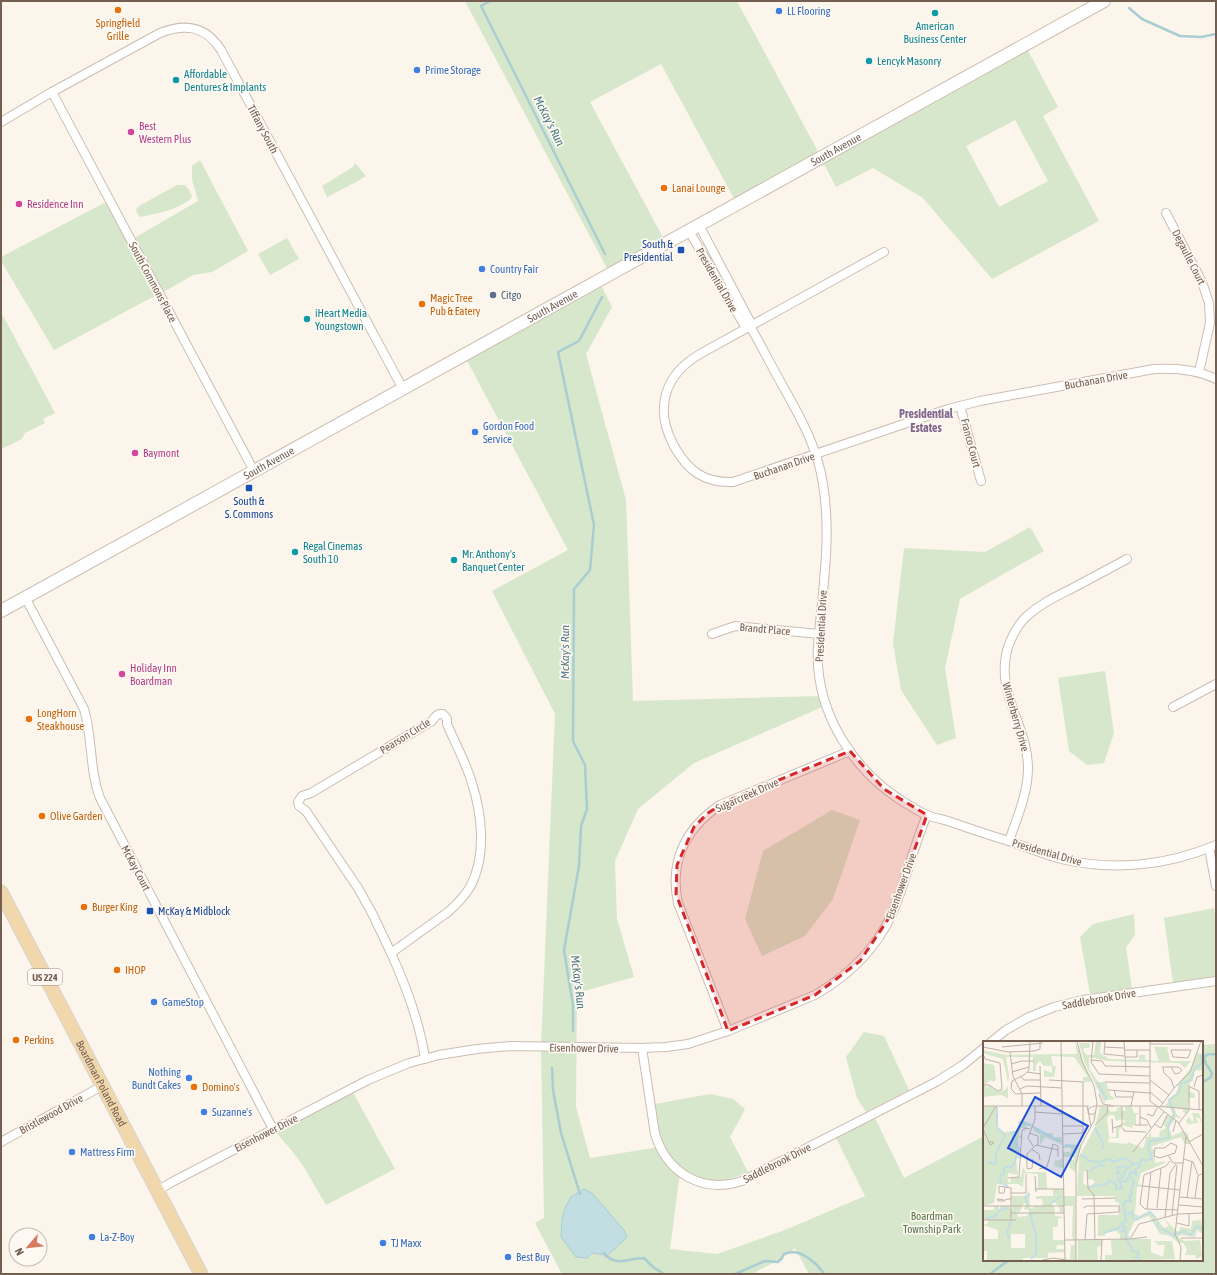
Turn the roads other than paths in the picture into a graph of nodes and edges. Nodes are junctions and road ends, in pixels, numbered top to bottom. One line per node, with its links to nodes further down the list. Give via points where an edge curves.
1 (1104, 1): 5 (main road, South Avenue)
2 (52, 92): 3 (street, Tiffany South); 10 (street, Tiffany South, via 170,29 196,29 210,37 221,50); 13 (street, South Commons Place)
3 (1, 122)
4 (1166, 213): 8 (street, Degaulle Court, via 1202,282 1209,302 1210,323)
5 (694, 228): 7 (street, Presidential Drive); 7 (street, Presidential Drive); 10 (main road, South Avenue)
6 (884, 252): 7 (street, Buchanan Drive)
7 (749, 327): 12 (street, Presidential Drive, via 798,414); 12 (street, Buchanan Drive, via 691,360 675,374 666,394 664,420 675,448 696,474 708,480 721,482 745,479)
8 (1199, 372): 9 (street, Buchanan Drive); 11 (street, Buchanan Drive, via 1154,369)
9 (1216, 379)
10 (403, 389): 13 (main road, South Avenue)
11 (960, 406): 12 (street, Buchanan Drive); 14 (street, Franco Court)
12 (816, 454): 19 (street, Presidential Drive, via 824,486 827,520)
13 (254, 471): 16 (main road, South Avenue)
14 (981, 481)
15 (1127, 559): 24 (street, Winterberry Drive, via 1038,607 1022,622 1010,642 1005,662 1005,683 1025,744 1028,769 1025,792)
16 (26, 598): 17 (main road, South Avenue); 36 (street, McKay Court, via 84,709 92,769 100,798)
17 (1, 611)
18 (712, 634): 19 (street, Brandt Place, via 735,626)
19 (819, 634): 22 (street, Presidential Drive, via 818,664 824,696 835,726)
20 (1216, 684): 21 (street)
21 (1173, 707)
22 (850, 752): 23 (street, Presidential Drive, via 884,789); 30 (street, Sugarcreek Drive, via 720,805 698,822 683,845 676,874 678,902)
23 (927, 816): 24 (street, Presidential Drive); 30 (street, Eisenhower Drive, via 891,915 877,940 860,961 840,980 815,995)
24 (1009, 841): 25 (street, Presidential Drive, via 1062,859 1111,866 1161,862 1186,857)
25 (1213, 847): 26 (street)
26 (1216, 886)
27 (1, 892): 35 (main road, Boardman Poland Road / US 224)
28 (391, 953): 28 (street, Pearson Circle, via 358,888 306,811 298,806 298,802 302,796 312,794 443,714 475,795 480,830 478,865 470,887 456,905); 34 (street, Pearson Circle, via 410,1000)
29 (1216, 981): 31 (street, Saddlebrook Drive, via 1083,1000 1054,1007 1027,1018)
30 (728, 1031): 32 (street, Eisenhower Drive, via 688,1044)
31 (992, 1041)
32 (642, 1048): 33 (street, Saddlebrook Drive, via 658,1145 668,1162 690,1179 716,1185 742,1181 929,1085 963,1065); 34 (street, Eisenhower Drive, via 510,1046 477,1049)
33 (983, 1049)
34 (425, 1059): 36 (street, Eisenhower Drive, via 368,1080)
35 (102, 1086): 37 (street, Bristlewood Drive); 38 (main road, Boardman Poland Road / US 224)
36 (273, 1129): 38 (street, Eisenhower Drive)
37 (1, 1142)
38 (157, 1191): 39 (main road, Boardman Poland Road / US 224)
39 (201, 1274)

